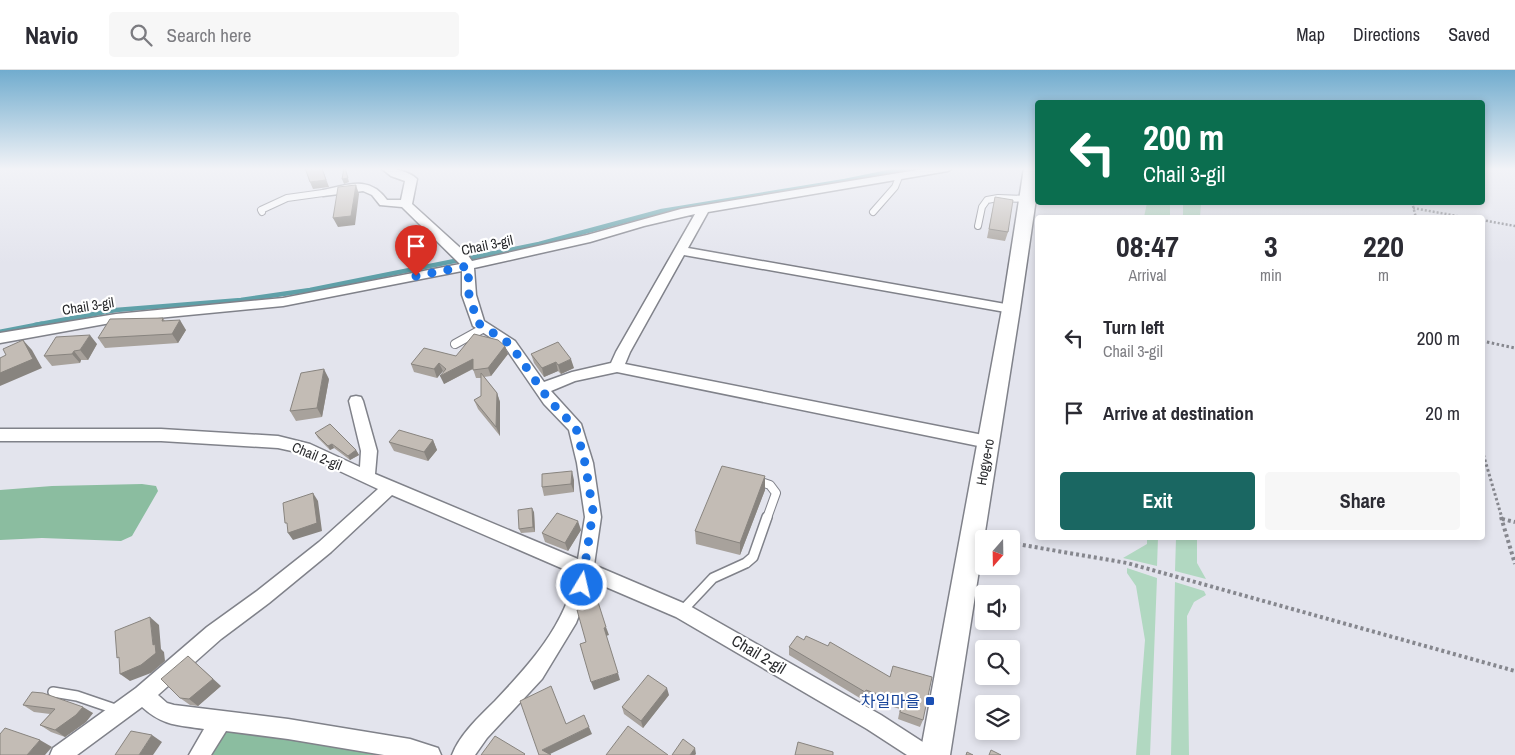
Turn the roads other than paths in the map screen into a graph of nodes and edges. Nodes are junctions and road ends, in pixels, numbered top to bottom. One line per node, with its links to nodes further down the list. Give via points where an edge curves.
1 (1028, 199): 15 (street, Hogye-ro)
2 (283, 200): 10 (lane, via 265,207)
3 (382, 200): 8 (street, via 384,203)
4 (407, 200): 8 (street)
5 (757, 200): 9 (street, Chail 3-gil)
6 (884, 200): 11 (lane)
7 (987, 200): 12 (lane)
8 (406, 204): 14 (street, Chail 3-gil)
9 (704, 209): 13 (street); 14 (street, Chail 3-gil, via 662,217 590,238)
10 (262, 212)
11 (873, 212)
12 (978, 226)
13 (682, 251): 15 (street); 19 (street)
14 (466, 262): 16 (street, via 469,295 478,323); 17 (street, Chail 3-gil, via 283,302 116,318)
15 (1011, 309): 23 (street, Hogye-ro)
16 (484, 328): 18 (lane); 20 (street, via 510,344)
17 (0, 338)
18 (454, 344)
19 (617, 367): 20 (street); 23 (street)
20 (542, 389): 27 (street, via 576,428 584,455 593,517)
21 (356, 401): 24 (street, via 369,451)
22 (0, 434): 24 (street, Chail 2-gil, via 161,435 278,442 304,448)
23 (988, 442): 38 (street, Hogye-ro)
24 (367, 477): 26 (street, Chail 2-gil)
25 (745, 478): 28 (lane, via 770,484 776,493 753,557 710,580)
26 (390, 487): 27 (street, Chail 2-gil); 30 (street, via 325,547 214,633)
27 (584, 569): 28 (street, Chail 2-gil); 36 (street, via 582,585 570,617 546,657)
28 (682, 611): 37 (street, Chail 2-gil)
29 (53, 692): 31 (lane, via 77,696)
30 (143, 695): 31 (street); 32 (street, via 152,705 167,713)
31 (120, 711): 33 (street)
32 (221, 721): 34 (street); 35 (street, via 362,740)
33 (60, 755)
34 (199, 755)
35 (431, 755)
36 (462, 755)
37 (925, 755)
38 (935, 755)

